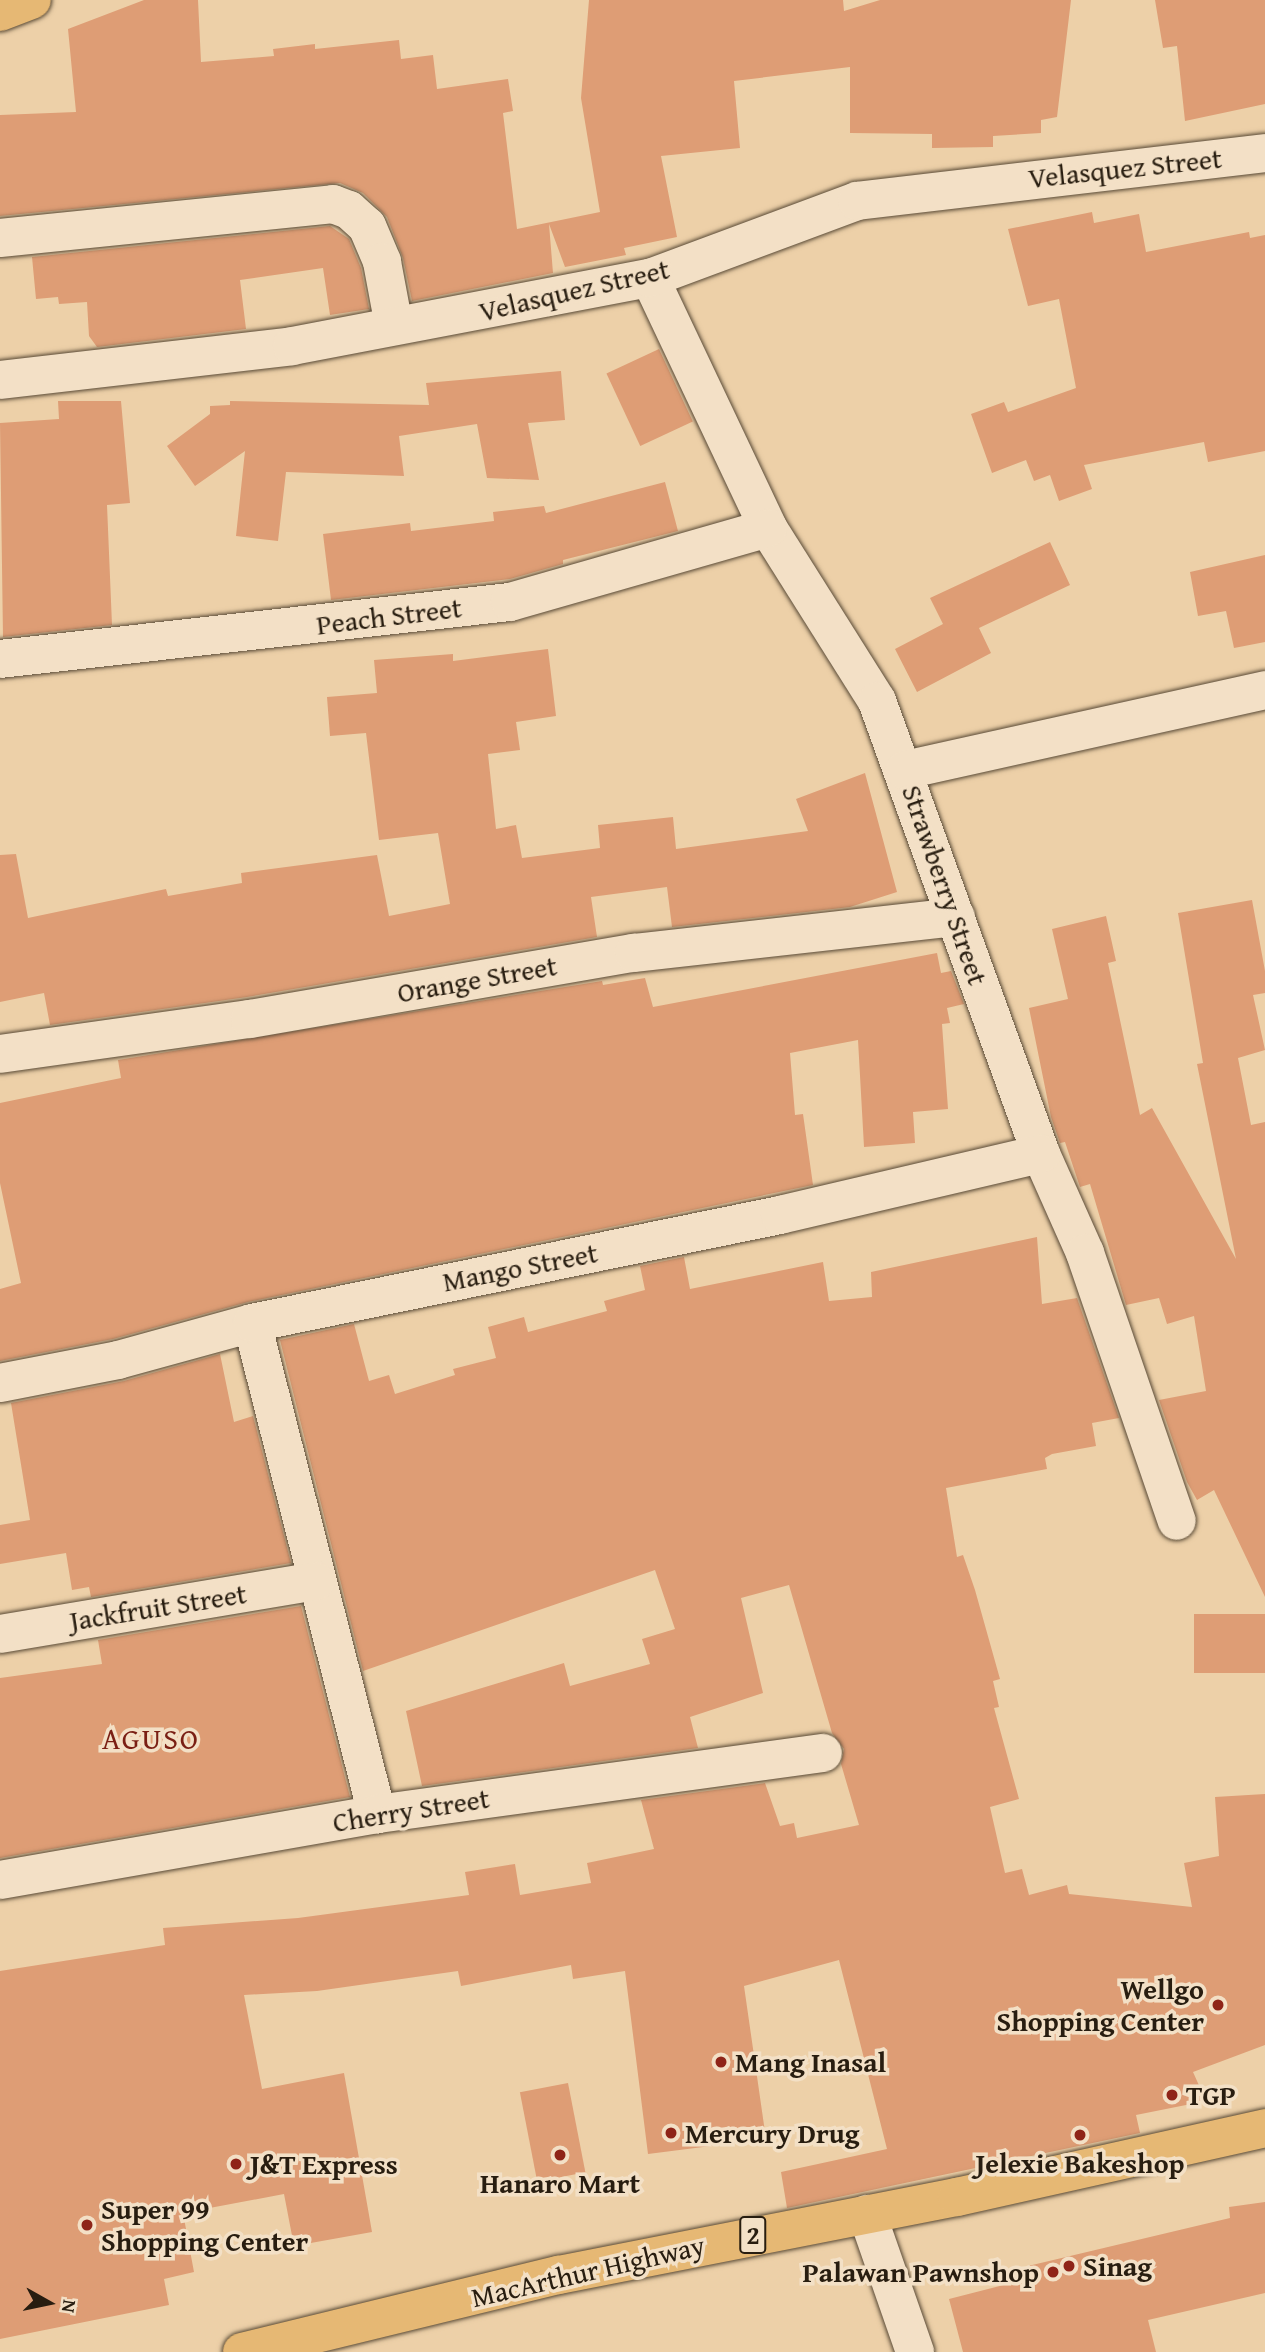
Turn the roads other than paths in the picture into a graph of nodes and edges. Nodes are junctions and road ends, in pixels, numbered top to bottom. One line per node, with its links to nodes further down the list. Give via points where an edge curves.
1 (32, 0): 2 (main road)
2 (0, 12)
3 (1265, 153): 5 (street, Velasquez Street, via 857,201)
4 (0, 237): 6 (street, via 333,204 349,210 367,226 382,262)
5 (650, 278): 6 (street, Velasquez Street); 8 (street, Strawberry Street)
6 (394, 326): 7 (street, Velasquez Street, via 292,346)
7 (0, 380)
8 (768, 528): 9 (street, Peach Street, via 510,602); 11 (street, Strawberry Street, via 877,701)
9 (0, 659)
10 (1265, 690): 11 (street)
11 (905, 770): 12 (street, Strawberry Street)
12 (956, 917): 13 (street, Orange Street, via 634,953 250,1019); 14 (street, Strawberry Street)
13 (0, 1054)
14 (1041, 1154): 15 (street, Mango Street, via 780,1215); 17 (street, Strawberry Street, via 1085,1253)
15 (252, 1323): 16 (street, Mango Street, via 118,1360); 18 (street)
16 (0, 1384)
17 (1177, 1521)
18 (316, 1581): 19 (street, Jackfruit Street); 21 (street)
19 (0, 1634)
20 (823, 1752): 21 (street, Cherry Street)
21 (377, 1814): 22 (street, Cherry Street)
22 (0, 1880)
23 (1265, 2129): 24 (main road, MacArthur Highway / 2)
24 (867, 2214): 25 (main road, MacArthur Highway / 2, via 558,2275); 26 (street)
25 (242, 2352)
26 (915, 2352)

